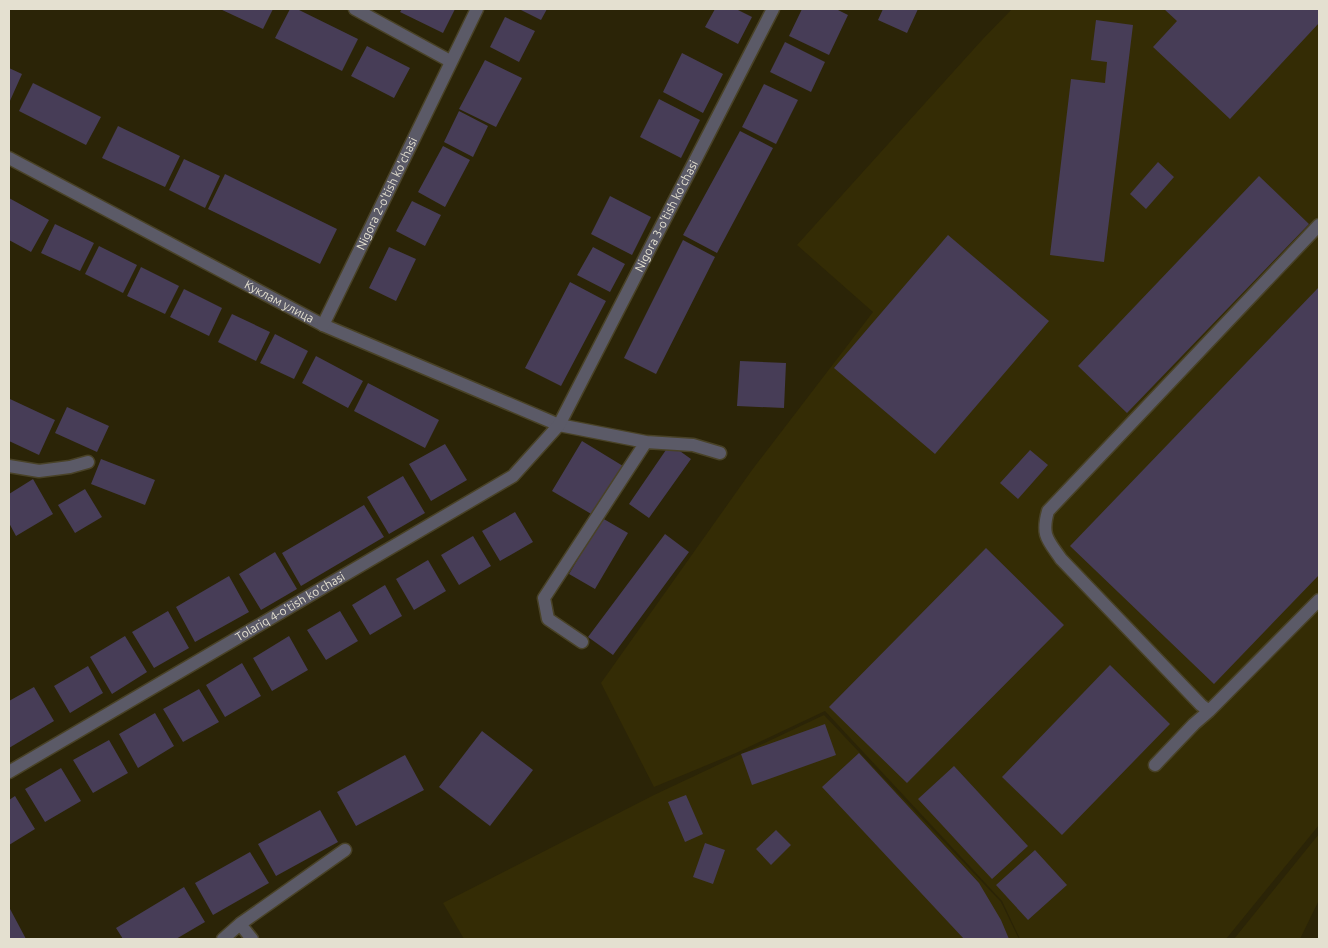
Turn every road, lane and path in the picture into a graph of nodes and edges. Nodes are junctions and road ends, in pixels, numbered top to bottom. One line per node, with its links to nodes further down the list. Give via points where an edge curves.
1 (355, 9): 4 (street)
2 (477, 9): 4 (street, Nigora 2-o'tish ko'chasi)
3 (773, 9): 8 (street, Nigora 3-o'tish ko'chasi)
4 (450, 61): 7 (street, Nigora 2-o'tish ko'chasi)
5 (9, 158): 7 (street, Куклам улица)
6 (1319, 224): 15 (street, via 1048,511 1045,523 1045,535 1060,559)
7 (323, 325): 8 (street, Куклам улица)
8 (559, 425): 9 (street, Куклам улица); 17 (street, Tolariq 4-o'tish ko'chasi, via 513,476)
9 (646, 442): 10 (street, Куклам улица, via 694,445); 14 (street, via 544,598 548,619)
10 (720, 453)
11 (88, 462): 12 (street, via 39,471)
12 (9, 466)
13 (1319, 600): 15 (street)
14 (582, 642)
15 (1209, 711): 16 (street)
16 (1154, 765)
17 (9, 772)
18 (345, 850): 19 (street)
19 (240, 924): 20 (street); 21 (street)
20 (223, 939)
21 (252, 939)

